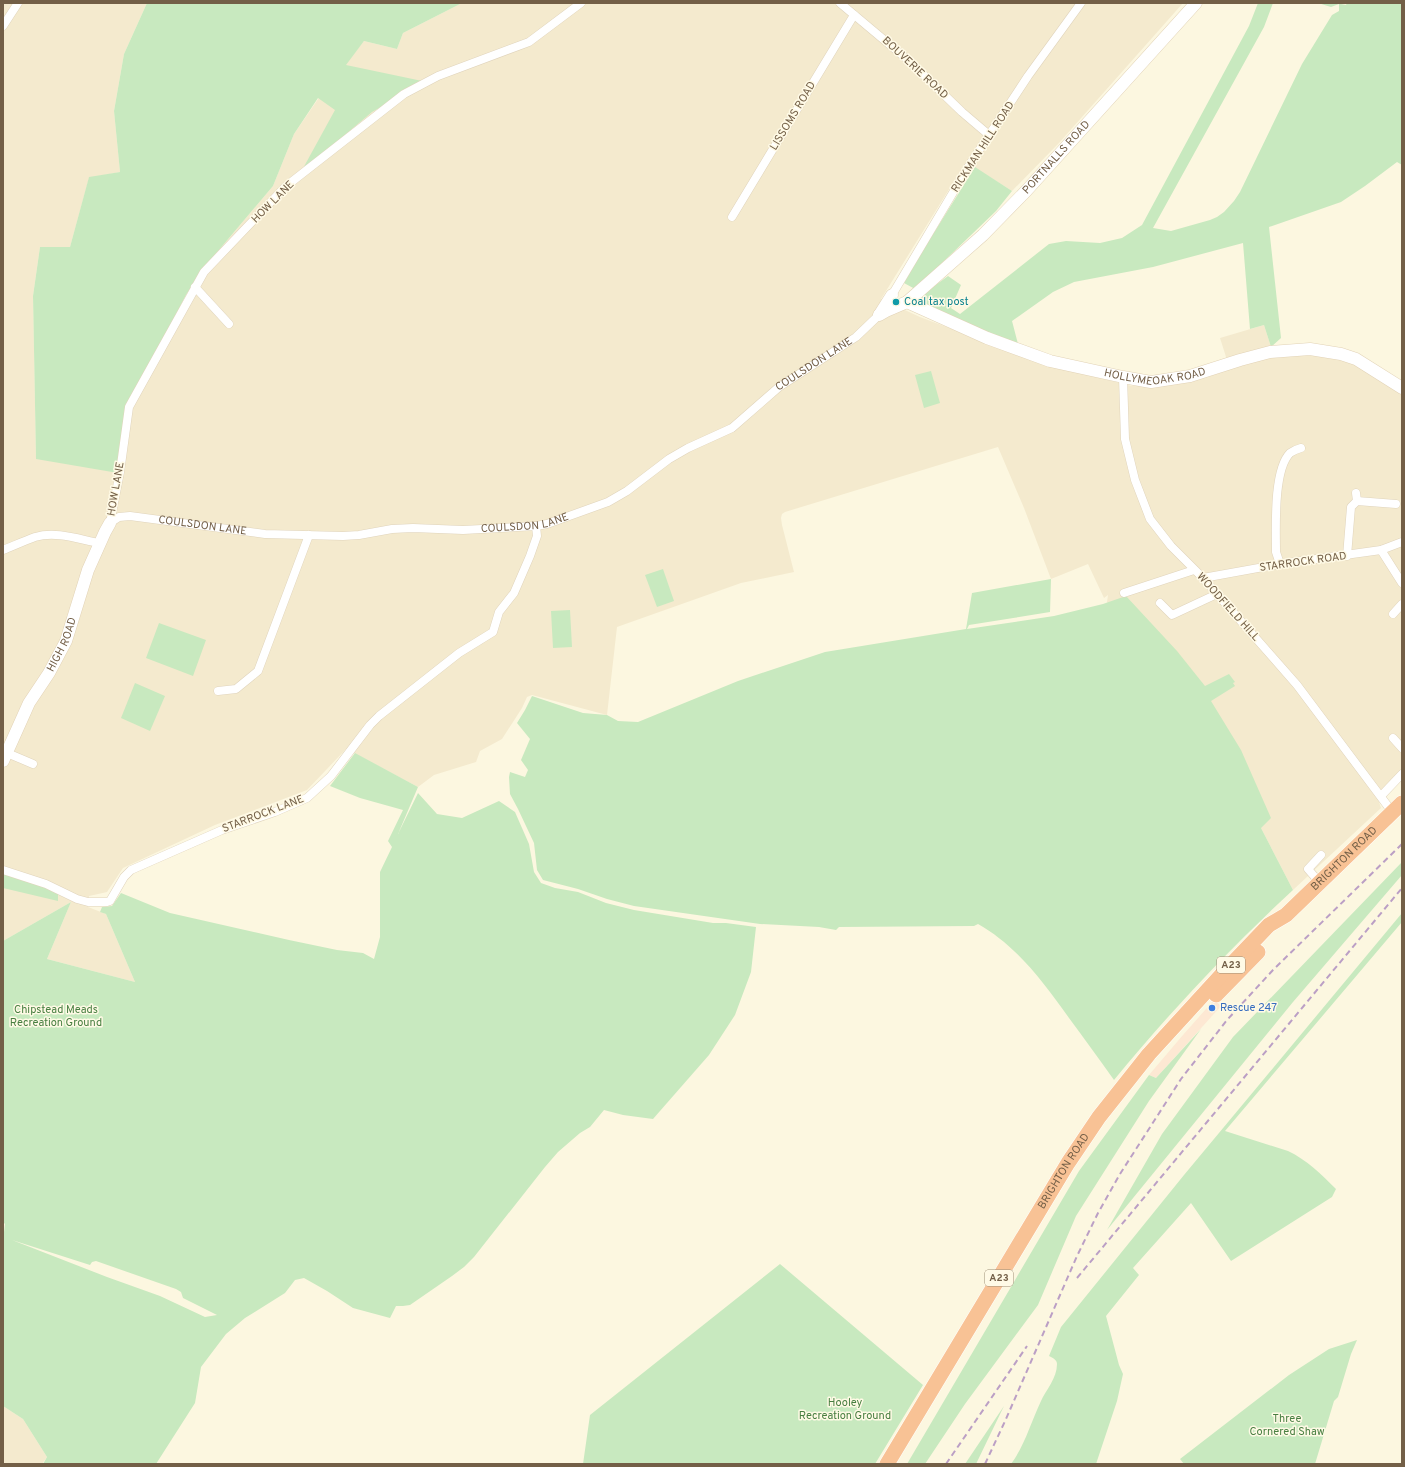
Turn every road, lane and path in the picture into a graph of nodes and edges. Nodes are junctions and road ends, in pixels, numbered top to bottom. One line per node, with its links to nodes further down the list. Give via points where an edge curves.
1 (18, 3): 7 (street)
2 (580, 3): 10 (street, HOW LANE, via 529,42 438,76 404,94 285,187 204,272)
3 (840, 3): 6 (street, BOUVERIE ROAD)
4 (1081, 3): 8 (street, RICKMAN HILL ROAD)
5 (1196, 3): 12 (street, PORTNALLS ROAD, via 1021,196 983,235)
6 (854, 14): 8 (street, BOUVERIE ROAD); 9 (street, LISSOMS ROAD)
7 (3, 26)
8 (989, 135): 11 (street, RICKMAN HILL ROAD)
9 (732, 216)
10 (195, 287): 14 (street); 19 (street, HOW LANE, via 129,407)
11 (892, 295): 13 (street, COULSDON LANE)
12 (907, 302): 13 (street, COULSDON LANE); 15 (street, HOLLYMEOAK ROAD, via 987,338 1050,361)
13 (879, 315): 20 (street, COULSDON LANE, via 856,337 779,387 732,428 669,459 608,502)
14 (229, 324)
15 (1123, 377): 16 (street, HOLLYMEOAK ROAD, via 1151,382 1190,376 1270,352 1310,349 1356,359); 28 (street, WOODFIELD HILL, via 1125,439 1135,480 1150,519)
16 (1402, 388)
17 (1301, 448): 27 (street, via 1290,453 1278,477 1276,552)
18 (1396, 504): 26 (street, via 1357,497 1351,506)
19 (110, 523): 21 (street, COULSDON LANE, via 119,517 130,516 265,534); 23 (street, HIGH ROAD)
20 (536, 526): 21 (street, COULSDON LANE, via 463,530 413,528 351,536); 45 (street, STARROCK LANE, via 537,536 530,556 514,593 499,612 493,632 459,653 379,716 331,776 307,798 222,830 131,870 124,877 113,898 106,902 77,899 46,884)
21 (309, 535): 36 (street, via 258,671 236,689)
22 (1402, 542): 25 (street, STARROCK ROAD)
23 (99, 543): 24 (street, via 53,535 34,538); 39 (street, HIGH ROAD, via 66,642 29,703)
24 (3, 550)
25 (1382, 550): 26 (street, STARROCK ROAD); 30 (street)
26 (1347, 556): 27 (street, STARROCK ROAD)
27 (1280, 564): 29 (street, STARROCK ROAD)
28 (1194, 570): 29 (street, WOODFIELD HILL); 31 (street)
29 (1203, 578): 32 (street, WOODFIELD HILL)
30 (1402, 583)
31 (1124, 593)
32 (1217, 594): 33 (street, via 1172,615); 42 (street, WOODFIELD HILL, via 1297,685)
33 (1160, 603)
34 (1402, 604): 35 (street)
35 (1393, 614)
36 (218, 691)
37 (1393, 738): 38 (street)
38 (1402, 748)
39 (5, 757): 40 (street)
40 (33, 764)
41 (1402, 774): 42 (street)
42 (1381, 796): 43 (street, WOODFIELD HILL)
43 (1397, 808): 46 (highway, BRIGHTON ROAD / A23)
44 (1321, 855): 46 (street, via 1308,869)
45 (3, 870)
46 (1320, 883): 47 (highway, BRIGHTON ROAD / A23)
47 (1286, 915): 48 (highway, BRIGHTON ROAD / A23, via 1269,925 1224,972 1149,1054 1099,1117 1068,1163); 49 (highway, BRIGHTON ROAD / A23, via 1276,933 1156,1059 1076,1168)
48 (887, 1464)
49 (898, 1464)

